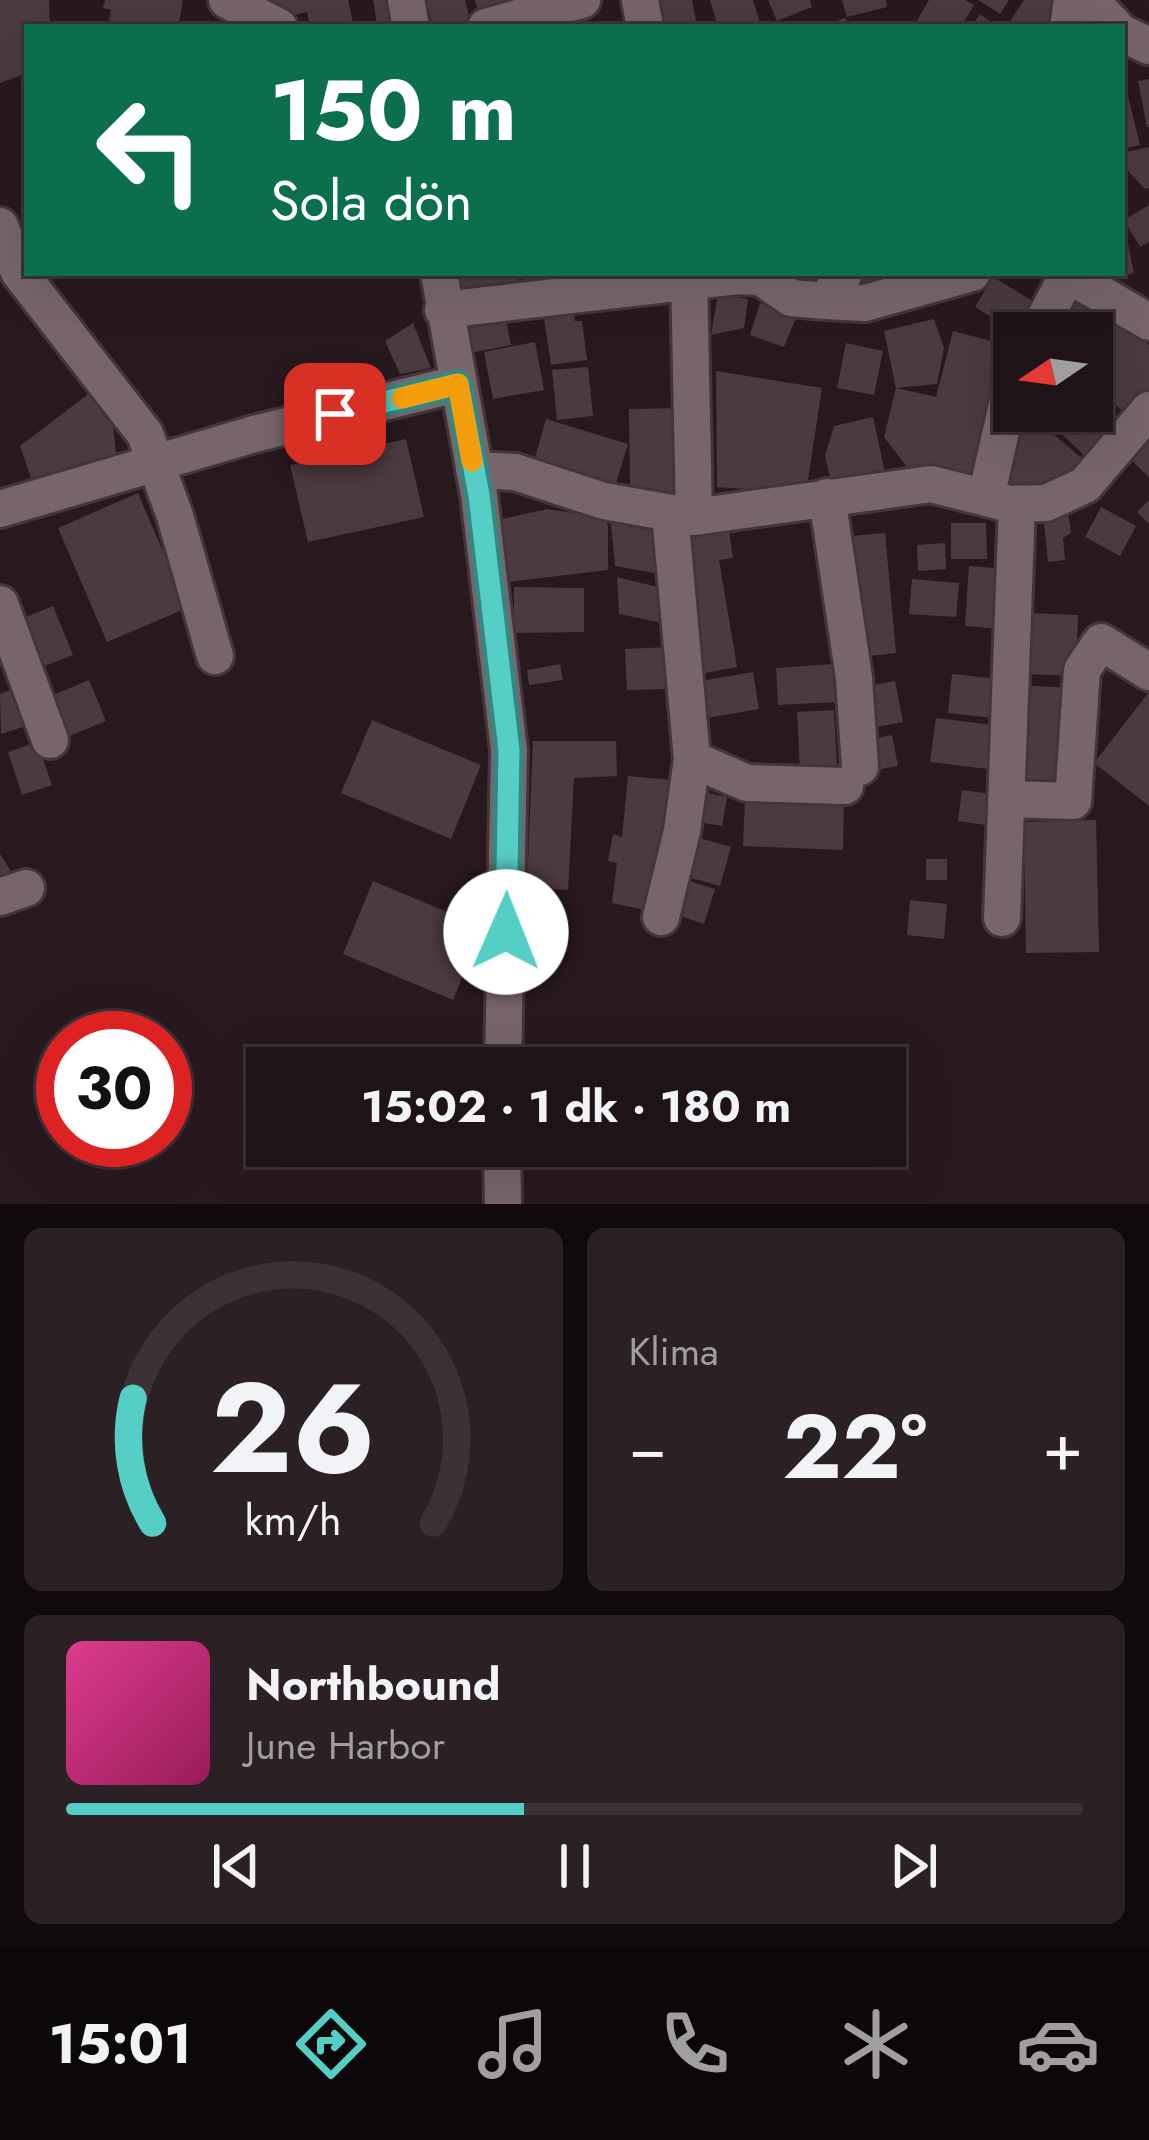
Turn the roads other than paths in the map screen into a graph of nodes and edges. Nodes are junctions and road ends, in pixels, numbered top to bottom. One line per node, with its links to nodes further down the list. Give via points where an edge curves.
1 (227, 0): 5 (street)
2 (582, 0): 4 (street)
3 (1090, 0): 6 (street)
4 (536, 20)
5 (273, 24)
6 (1113, 24)
7 (0, 226): 21 (street, via 20,272 145,434)
8 (439, 276): 15 (street)
9 (690, 276): 13 (street); 14 (street, via 761,277 791,298); 26 (street)
10 (961, 276): 14 (street, via 865,303)
11 (1065, 276): 16 (street)
12 (1069, 276): 17 (street)
13 (597, 281): 15 (street)
14 (835, 287)
15 (443, 310): 18 (street)
16 (1047, 312)
17 (1149, 322)
18 (458, 384): 21 (street); 22 (street)
19 (1149, 410): 24 (street, via 1085,485 1046,503)
20 (1008, 432): 24 (street)
21 (155, 462): 25 (street); 28 (street)
22 (474, 470): 26 (street, via 515,472); 36 (street, via 509,750)
23 (827, 497): 24 (street, via 931,484); 26 (street); 32 (street, via 854,679 853,777 747,783)
24 (1001, 501): 33 (street)
25 (0, 508)
26 (682, 515): 32 (street)
27 (0, 604): 30 (street)
28 (214, 656)
29 (1149, 672): 33 (street, via 1101,642 1082,670 1073,801)
30 (12, 676): 31 (street)
31 (50, 740)
32 (692, 759): 34 (street)
33 (1006, 799): 35 (street)
34 (662, 917)
35 (1002, 918)
36 (503, 1047)
37 (502, 1167): 38 (street)
38 (503, 1204)

